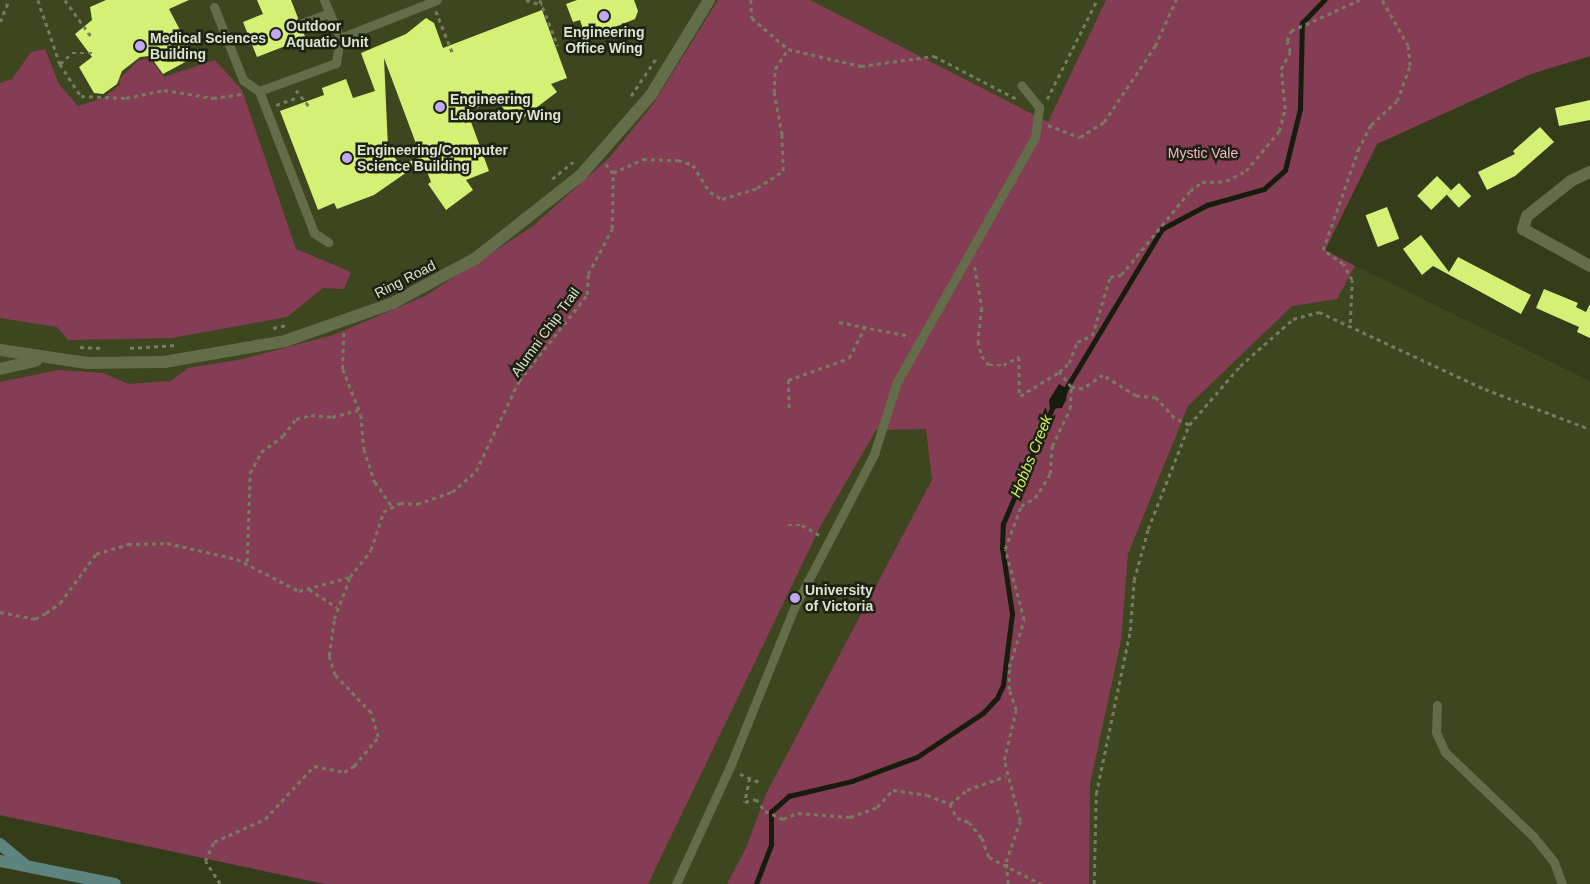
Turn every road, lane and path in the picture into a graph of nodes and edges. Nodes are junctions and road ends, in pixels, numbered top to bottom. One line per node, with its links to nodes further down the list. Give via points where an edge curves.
1 (9, 0): 17 (path)
2 (38, 0): 26 (path)
3 (65, 0): 19 (path)
4 (324, 0): 16 (lane)
5 (526, 0): 14 (path)
6 (540, 0): 14 (path)
7 (709, 0): 44 (street, Ring Road, via 651,95 561,193 476,258 394,303)
8 (751, 0): 22 (path, via 752,18)
9 (1097, 0): 34 (path)
10 (1176, 0): 34 (path, via 1155,46 1104,122 1073,137 1052,129)
11 (1359, 0): 55 (path, via 1326,12 1288,36 1290,52 1281,69 1285,109 1279,131 1246,171 1226,181 1202,182 1190,191 1122,275 1110,277 1092,336 1077,342 1069,363)
12 (1382, 0): 43 (path, via 1408,46 1410,66 1397,101 1371,125 1358,150 1323,250 1343,264 1352,280)
13 (435, 1): 20 (lane); 25 (path)
14 (542, 5): 21 (path)
15 (214, 6): 28 (lane, via 243,80)
16 (330, 13): 18 (lane); 20 (lane)
17 (0, 22)
18 (300, 24)
19 (91, 36)
20 (340, 38): 28 (lane, via 336,63)
21 (558, 46)
22 (788, 49): 34 (path, via 861,66 934,56 1021,101); 61 (path, Alumni Chip Trail, via 775,69 774,93 782,135 783,170 757,188 722,199 710,192 693,165 678,160 651,157 613,173 612,229 591,267 587,296 519,380 476,471 452,492)
23 (660, 52): 31 (path)
24 (95, 53): 26 (path, via 72,53)
25 (453, 54)
26 (60, 64): 28 (path, via 81,96 97,100 164,90 228,99)
27 (1021, 85): 34 (lane, via 1039,107)
28 (256, 89): 33 (lane)
29 (295, 89): 30 (path)
30 (298, 97): 32 (path); 33 (path)
31 (624, 104)
32 (310, 107)
33 (266, 109): 38 (lane, via 314,233)
34 (1038, 115): 39 (lane, via 1034,137)
35 (576, 160): 37 (path)
36 (1590, 172): 40 (street, via 1571,180 1527,216 1523,229)
37 (549, 182)
38 (328, 242)
39 (968, 257): 47 (lane); 55 (path, via 976,271 982,308 982,356 989,364 1002,365 1019,357 1020,396)
40 (1590, 266)
41 (297, 322): 46 (path)
42 (839, 322): 45 (path)
43 (1350, 323): 59 (path, via 1319,312 1293,319 1240,366); 60 (path, via 1486,389)
44 (344, 324): 53 (street, Ring Road, via 285,341 198,358 137,364); 58 (path, via 343,369)
45 (865, 326): 47 (path); 57 (path, via 849,358 788,380)
46 (266, 330)
47 (920, 337): 63 (lane, via 897,382 874,454)
48 (186, 344): 51 (path)
49 (74, 347): 50 (path)
50 (108, 348)
51 (127, 348)
52 (0, 350): 53 (street, Ring Road)
53 (61, 362): 54 (street, via 32,361)
54 (0, 369)
55 (1059, 372): 56 (path)
56 (1071, 387): 59 (path, via 1083,389 1103,375 1136,396 1156,398 1174,418); 71 (path, via 1070,409 1052,446 1050,474 1035,498 1021,506 1005,549 1024,614 1022,634 1009,660 1008,690 1016,710 1006,742)
57 (789, 408)
58 (358, 410): 61 (path, via 369,466); 64 (path, via 332,417 311,415 296,419 283,436 261,452 250,473)
59 (1189, 425): 84 (path, via 1148,529 1134,580 1130,631 1096,794)
60 (1590, 429)
61 (393, 508): 65 (path, via 383,512 371,550)
62 (788, 525): 63 (path, via 802,525)
63 (827, 540): 70 (lane, via 759,686)
64 (247, 562): 66 (path, via 279,584); 68 (path, via 167,542 120,545 96,554 60,603 46,613 35,619)
65 (350, 577): 66 (path); 67 (path)
66 (309, 589): 67 (path)
67 (337, 607): 80 (path, via 329,656 336,675 371,713 378,737 354,766 344,772 314,766 265,819 214,842 205,861)
68 (0, 612)
69 (1437, 705): 85 (lane, via 1436,732 1445,752 1533,836 1554,862)
70 (729, 769): 72 (path); 81 (lane)
71 (1006, 776): 74 (path, via 967,790); 77 (path, via 1020,821)
72 (750, 778): 73 (path); 74 (path, via 744,800 748,804 756,799 772,815 850,817 877,807 893,790 927,795)
73 (761, 783)
74 (950, 804): 77 (path, via 956,818 969,822 978,832 989,857)
75 (0, 844): 78 (main road)
76 (0, 861): 78 (main road)
77 (1006, 862): 82 (path); 83 (path, via 1017,873)
78 (26, 866): 79 (main road)
79 (115, 884)
80 (220, 884)
81 (676, 884)
82 (1008, 884)
83 (1041, 884)
84 (1094, 884)
85 (1562, 884)

